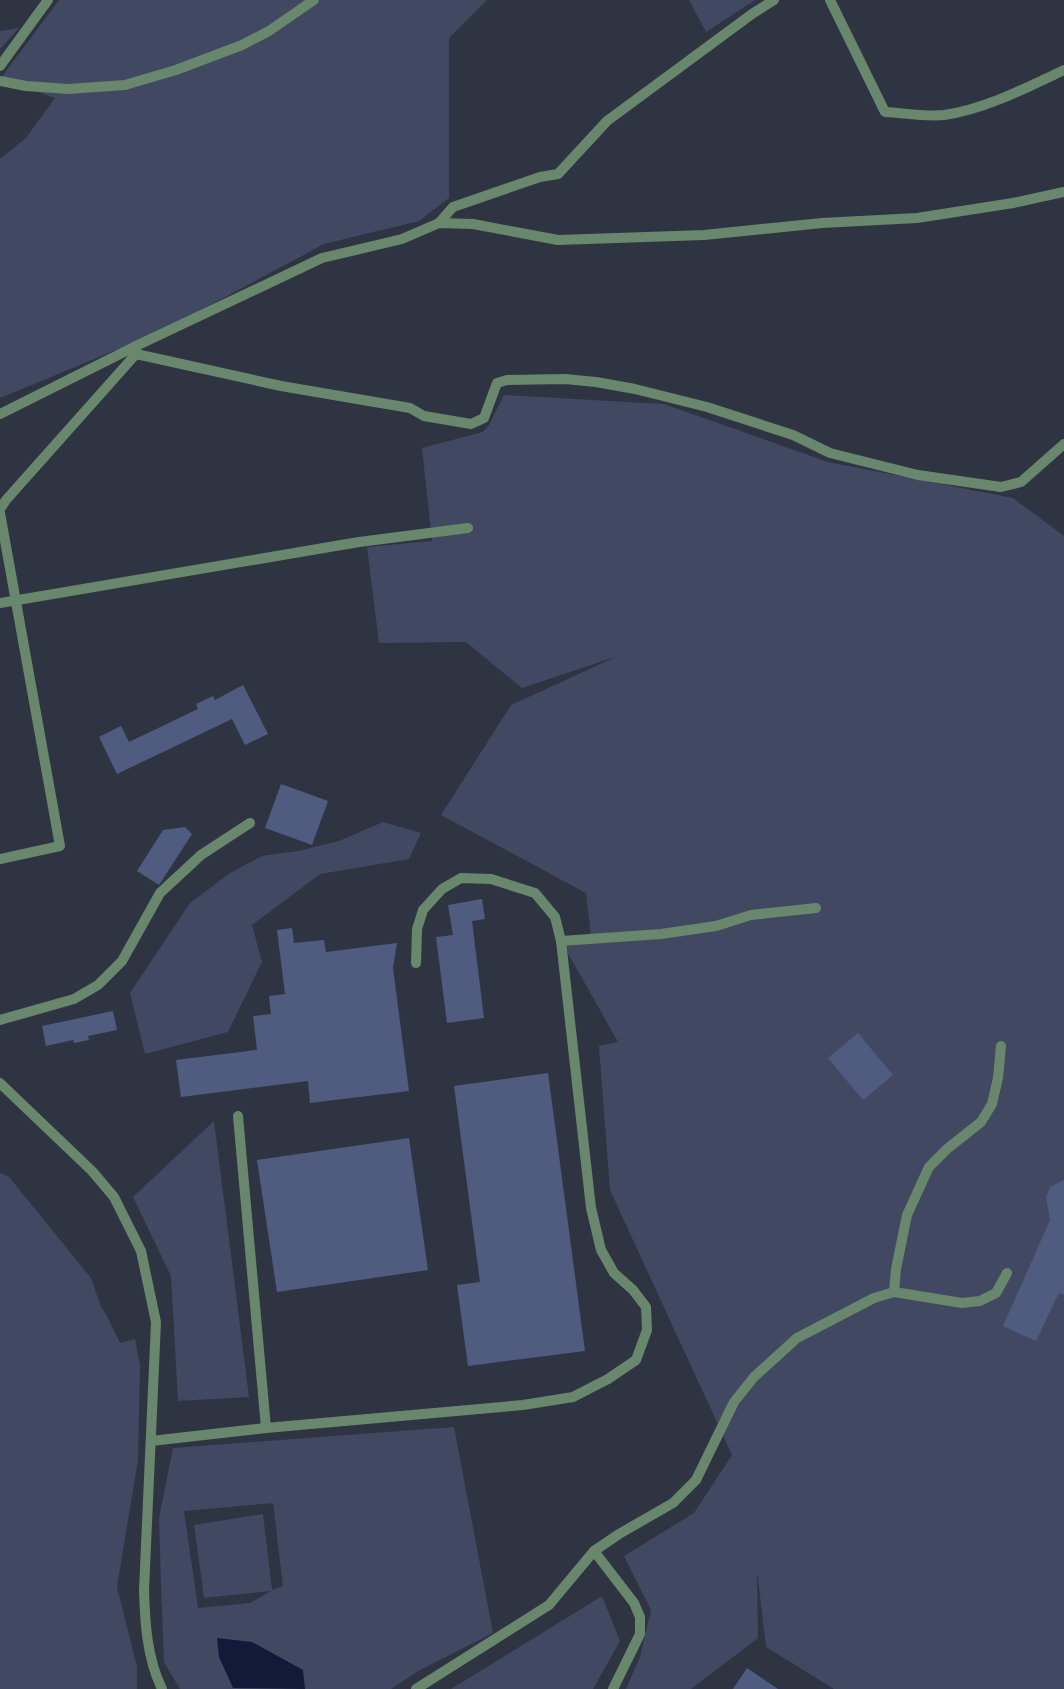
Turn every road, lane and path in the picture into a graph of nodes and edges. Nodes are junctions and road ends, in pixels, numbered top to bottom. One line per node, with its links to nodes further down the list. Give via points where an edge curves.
1 (48, 0): 5 (street)
2 (314, 0): 7 (street, via 270,31 242,45 176,70 125,84 68,90)
3 (774, 0): 9 (street, via 607,121 558,174 540,177 453,207)
4 (830, 0): 6 (street, via 885,112 942,115 970,110)
5 (0, 66)
6 (1064, 70)
7 (0, 81)
8 (1064, 192): 9 (street, via 917,218 822,223 704,235 558,240 473,224)
9 (439, 223): 10 (street, via 402,239 322,258)
10 (136, 350): 11 (street); 12 (street, via 281,386 410,408 424,416 471,424 484,418 497,383 507,380 565,379 596,382 707,407 793,436 830,454 918,475 1001,487 1021,482); 13 (street)
11 (0, 414)
12 (1064, 444)
13 (0, 509)
14 (0, 513): 16 (street)
15 (468, 528): 16 (street, via 359,542)
16 (15, 600): 17 (street); 19 (street, via 60,846)
17 (0, 603)
18 (250, 823): 23 (street, via 201,855 160,893 122,960 98,985 74,999)
19 (0, 858)
20 (816, 908): 21 (street, via 751,916 716,926 661,934)
21 (561, 941): 22 (street, via 555,917 536,893 490,878 461,878 442,889 423,910 416,929); 29 (street, via 591,1208 601,1250 614,1273 633,1290 646,1307 647,1330 636,1360 608,1379 573,1397 524,1405)
22 (416, 963)
23 (0, 1020)
24 (1001, 1046): 28 (street, via 992,1104 981,1122 929,1167 907,1215)
25 (0, 1083): 30 (street, via 92,1171 114,1197 141,1251 156,1322)
26 (238, 1116): 29 (street)
27 (1007, 1273): 28 (street, via 996,1292 980,1301 962,1303)
28 (894, 1292): 31 (street, via 874,1298 797,1338 754,1377 734,1402 696,1480 672,1503)
29 (266, 1428): 30 (street)
30 (151, 1441): 32 (street, via 144,1590 145,1628 152,1664)
31 (594, 1551): 33 (street, via 549,1605); 34 (street, via 634,1603 640,1617 640,1634)
32 (161, 1689)
33 (416, 1689)
34 (613, 1689)

